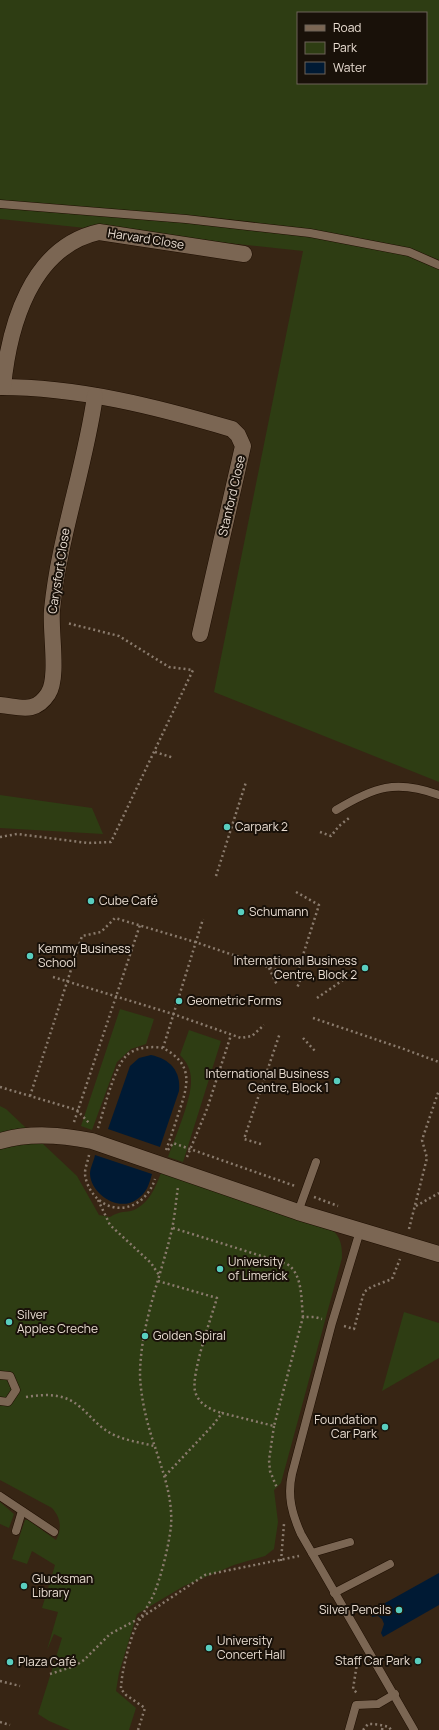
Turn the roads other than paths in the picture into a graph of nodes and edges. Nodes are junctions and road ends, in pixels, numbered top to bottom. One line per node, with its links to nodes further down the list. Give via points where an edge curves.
1 (0, 204): 3 (lane, via 186,219 310,233 409,252)
2 (244, 254): 4 (street, Harvard Close, via 99,232 76,239 46,265 25,295 9,345)
3 (439, 265)
4 (2, 386): 5 (street, Stanford Close)
5 (95, 396): 6 (street, Stanford Close, via 167,410 232,429 243,446); 7 (street, Carysfort Close, via 56,576 51,619 53,666 50,692 37,706 28,708)
6 (200, 634)
7 (0, 705)
8 (439, 795): 9 (lane, via 408,786 395,786 375,790)
9 (336, 810)
10 (0, 1141): 12 (street, via 35,1135 69,1136 92,1141 162,1160)
11 (316, 1162): 12 (lane)
12 (298, 1212): 13 (street)
13 (360, 1231): 14 (street); 22 (lane, via 332,1323 289,1486 293,1516)
14 (439, 1254)
15 (0, 1375): 16 (lane, via 10,1376 16,1390 8,1402)
16 (0, 1401)
17 (0, 1496): 18 (lane)
18 (22, 1511): 19 (lane); 20 (lane)
19 (16, 1531)
20 (54, 1532)
21 (350, 1542): 22 (lane)
22 (312, 1553): 24 (lane)
23 (390, 1564): 24 (lane)
24 (334, 1593): 25 (lane)
25 (395, 1694): 26 (lane, via 378,1704 356,1705); 27 (lane)
26 (349, 1730)
27 (414, 1730)

